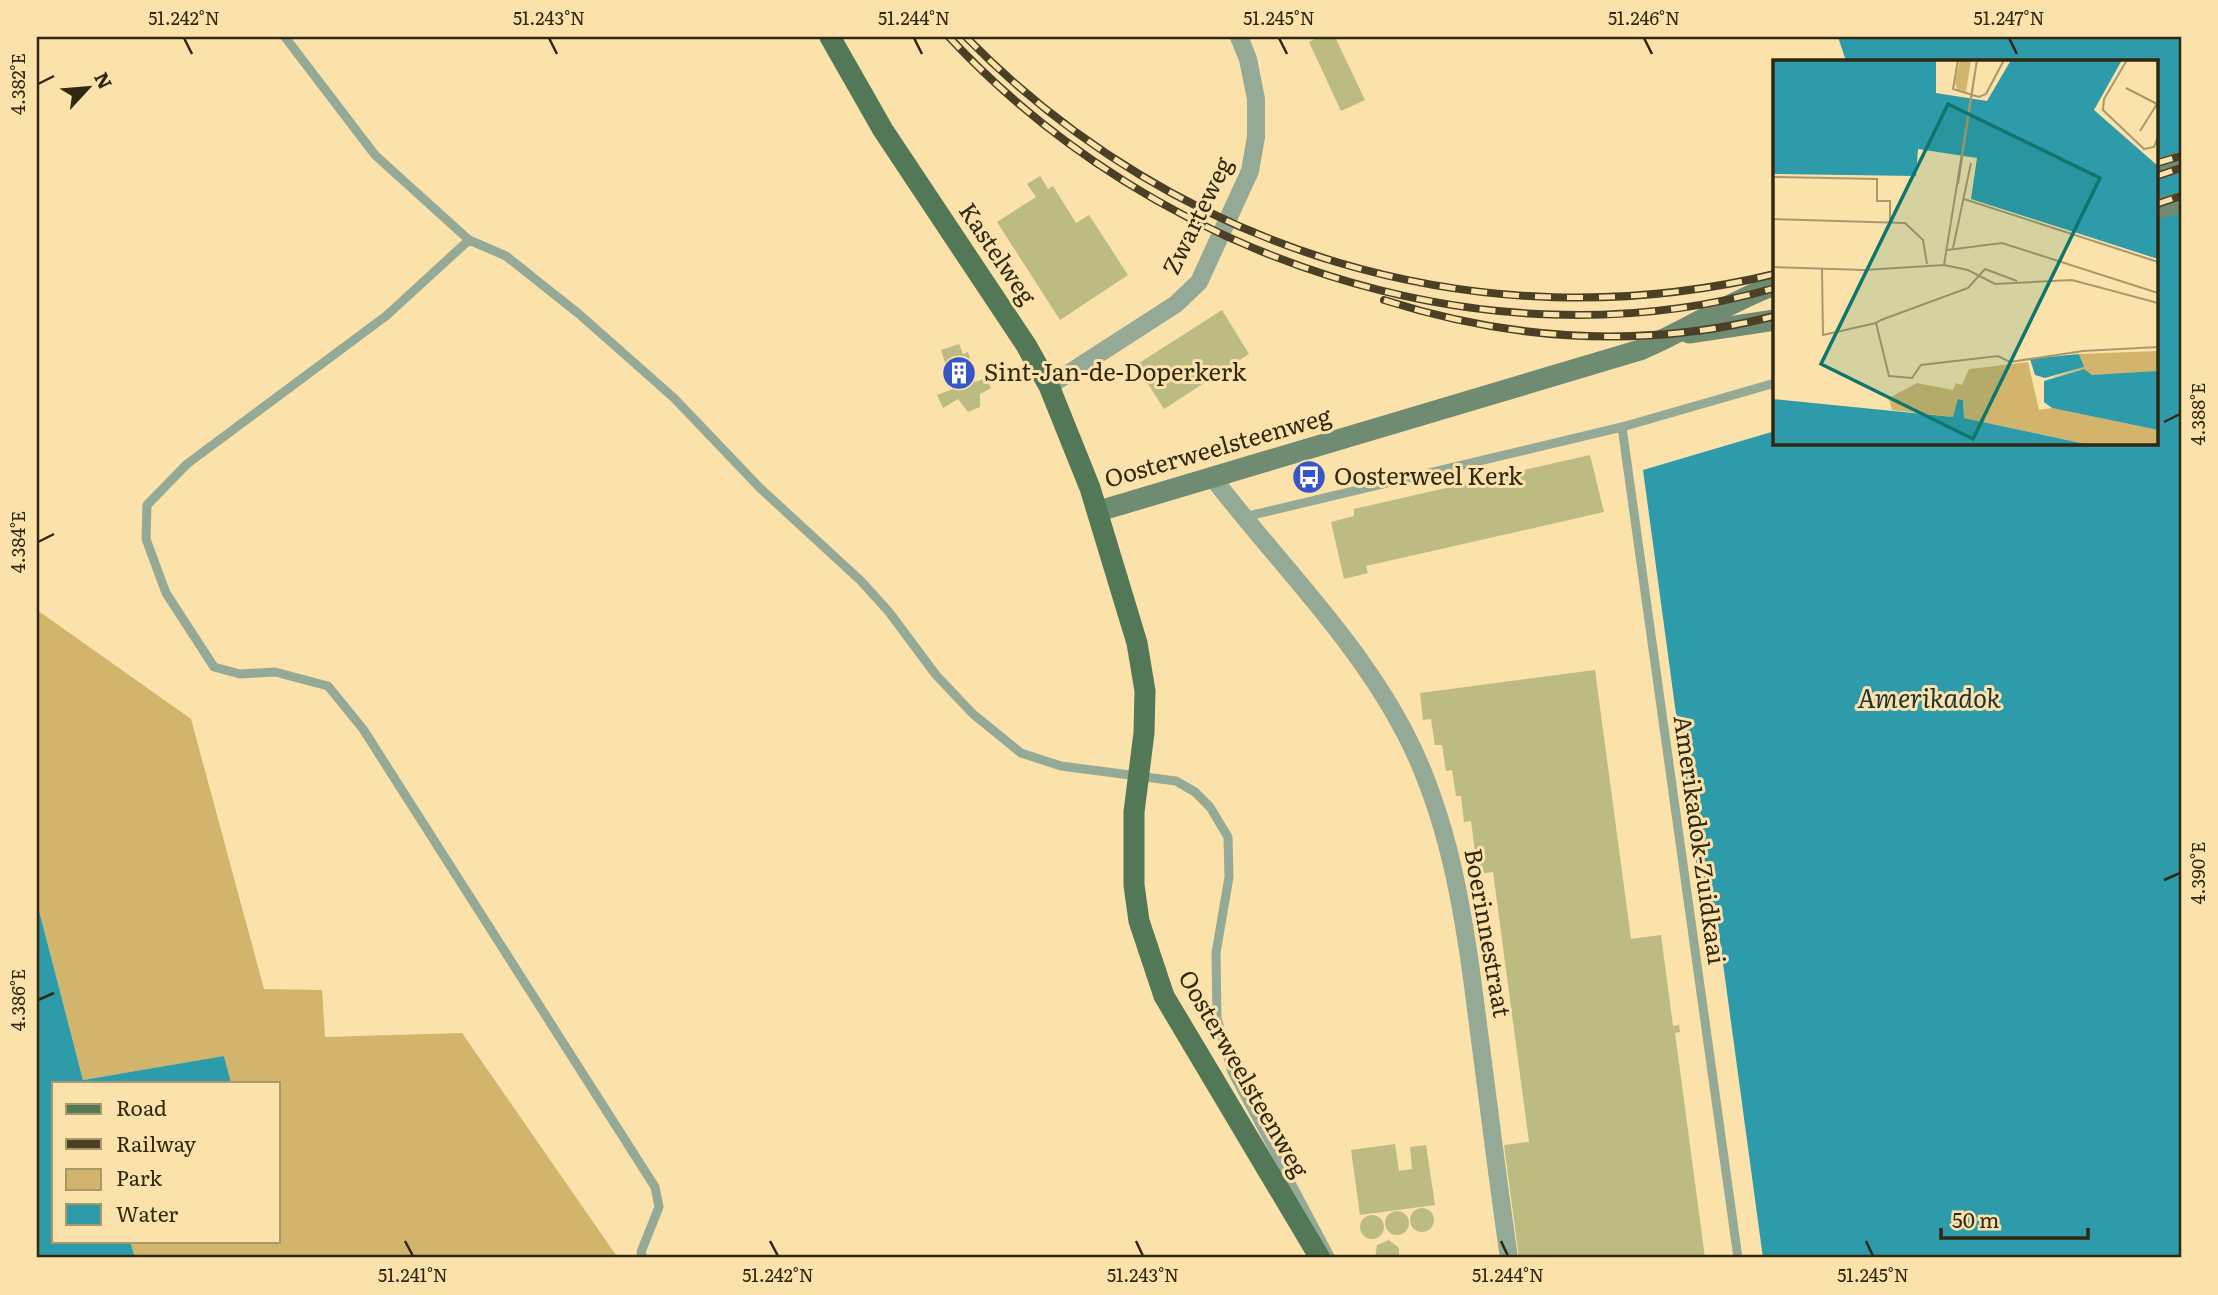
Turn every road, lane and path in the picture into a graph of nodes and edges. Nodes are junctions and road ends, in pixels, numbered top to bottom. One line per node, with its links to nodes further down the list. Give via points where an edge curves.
1 (285, 37): 8 (lane, via 375,155)
2 (830, 37): 13 (main road, Kastelweg, via 883,130 1026,345)
3 (1239, 37): 13 (street, Zwarteweg, via 1256,99 1256,137 1250,172 1199,282 1176,304)
4 (2181, 162): 5 (main road)
5 (2158, 169)
6 (2181, 202): 7 (main road)
7 (2158, 209)
8 (469, 240): 18 (lane, via 386,316 187,464 147,505 146,539 166,593 214,667 240,674 275,672 328,686 363,729 655,1187 659,1208 641,1252); 20 (lane, via 506,256 674,398 889,611 936,675 973,714 1021,753 1061,766 1176,781 1210,807 1228,837 1229,877 1216,953 1217,1018 1231,1072)
9 (1773, 286): 11 (main road, Oosterweelsteenweg)
10 (1773, 320): 11 (main road, Oosterweelsteenweg)
11 (1676, 335): 15 (main road, Oosterweelsteenweg)
12 (1773, 384): 14 (lane)
13 (1048, 386): 16 (main road, Kastelweg)
14 (1622, 428): 17 (lane); 22 (lane, Amerikadok-Zuidkaai)
15 (1213, 478): 16 (main road, Oosterweelsteenweg); 17 (street, Boerinnestraat)
16 (1099, 511): 19 (main road, Oosterweelsteenweg, via 1137,643 1145,691 1134,813 1139,921 1164,996)
17 (1242, 517): 21 (street, Boerinnestraat, via 1349,643 1405,733 1429,788 1464,914)
18 (643, 1258)
19 (1320, 1258)
20 (1331, 1258)
21 (1509, 1258)
22 (1738, 1258)

